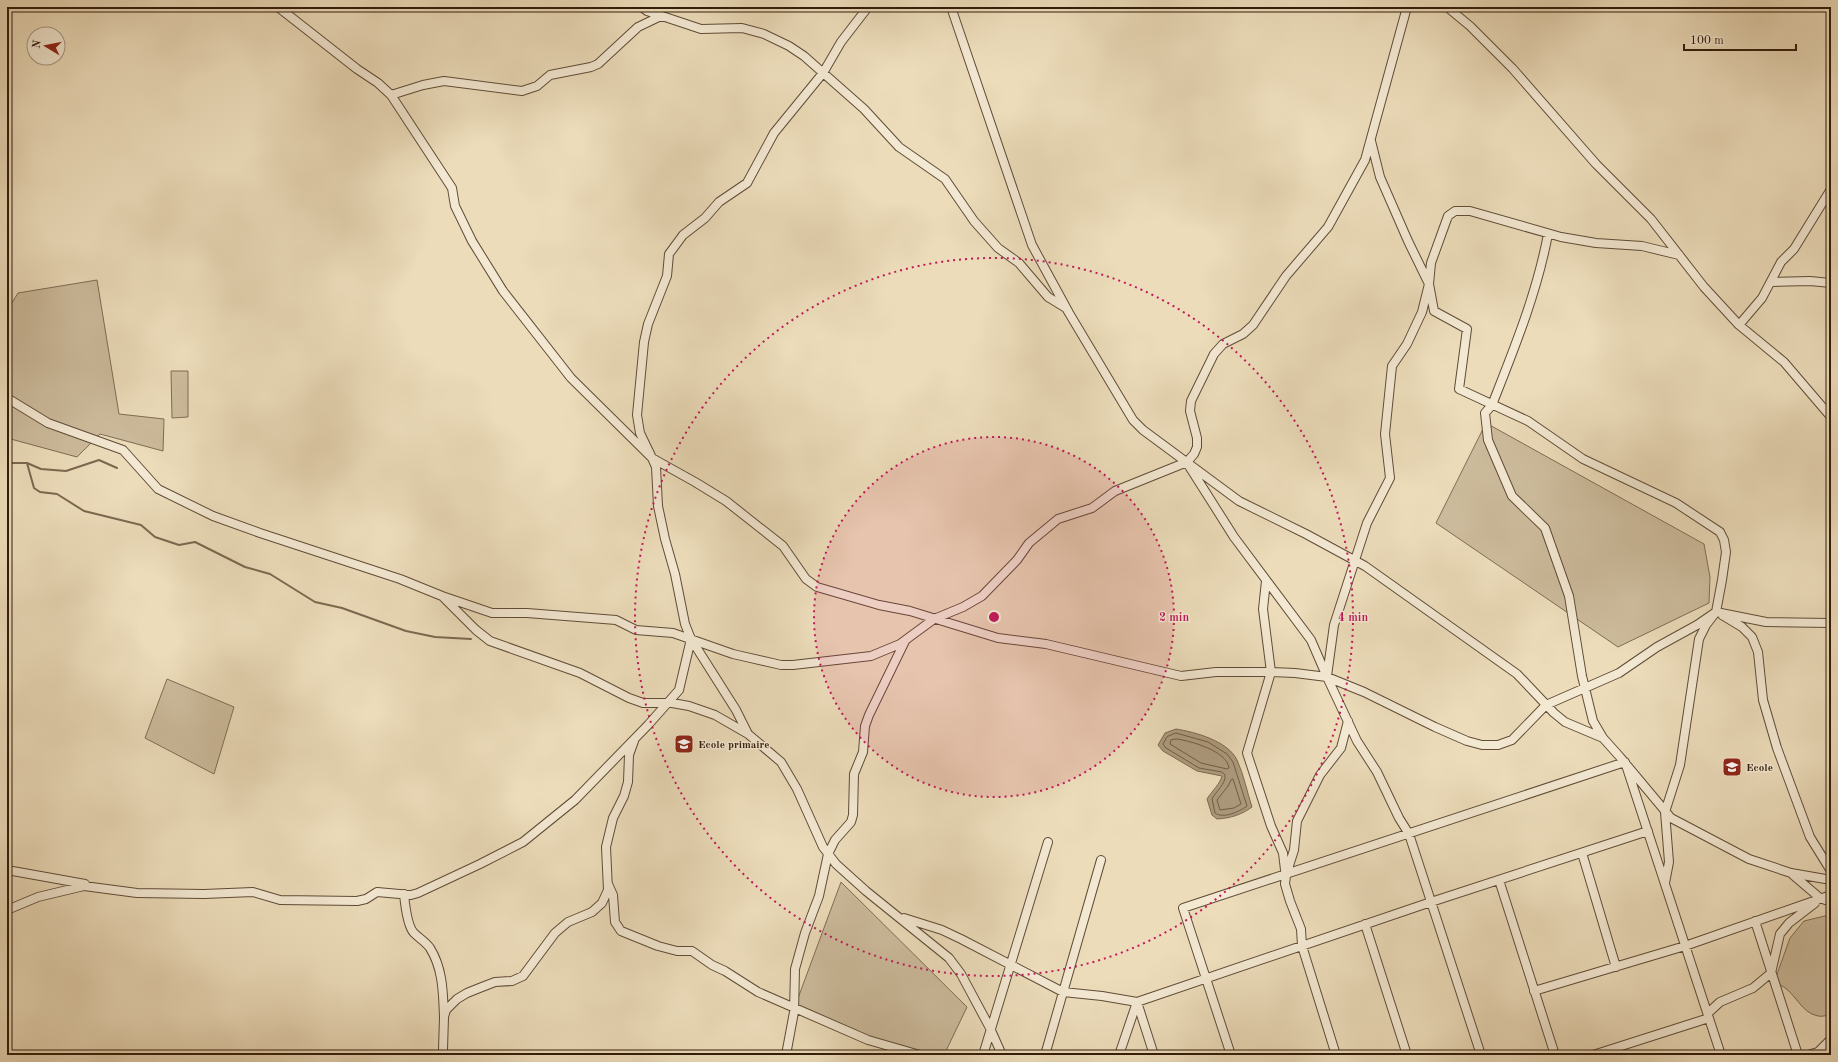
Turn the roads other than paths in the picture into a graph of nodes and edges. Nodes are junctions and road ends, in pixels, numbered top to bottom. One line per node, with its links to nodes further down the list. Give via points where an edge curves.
1 (278, 7): 9 (street, via 378,83)
2 (642, 7): 7 (street)
3 (868, 7): 8 (street, via 841,42)
4 (951, 7): 17 (street, via 1032,245)
5 (1407, 7): 10 (street)
6 (1447, 7): 13 (street, via 1513,69 1596,164 1651,218)
7 (661, 16): 8 (street, via 701,29 742,28 764,34 789,46); 9 (street, via 638,27 598,64 550,75 537,86 522,91 444,81)
8 (823, 72): 17 (street, via 864,109 899,146 945,179 974,221 998,248 1019,263 1048,297); 22 (street, via 774,133 746,183 718,202 705,218 683,235 669,254 667,276 648,324 644,342 637,408 640,433)
9 (390, 95): 22 (street, via 452,188 455,206 472,241 503,291 572,378)
10 (1371, 140): 16 (street, via 1380,177); 23 (street, via 1365,160 1328,227 1286,276 1253,325 1243,334 1223,344 1214,354 1191,401 1190,411 1197,446 1194,454)
11 (1831, 189): 14 (street, via 1794,249 1781,262)
12 (1548, 234): 13 (street, via 1596,243 1642,246); 16 (street, via 1470,211 1455,211 1448,216 1430,263); 20 (street, via 1523,326)
13 (1679, 255): 18 (street)
14 (1771, 282): 15 (street); 18 (street, via 1762,298)
15 (1831, 283)
16 (1429, 284): 20 (street, via 1434,311 1468,329 1459,389); 24 (street, via 1422,312 1407,344 1392,366 1385,434 1390,478 1367,523)
17 (1067, 308): 23 (street, via 1133,420)
18 (1739, 325): 21 (street, via 1784,362)
19 (7, 398): 26 (street, via 48,423 123,450 158,489 214,516)
20 (1492, 405): 27 (street, via 1528,421 1583,459 1676,503 1720,532 1726,552); 34 (street, via 1485,413 1488,440 1512,496 1545,528 1569,596)
21 (1831, 417)
22 (652, 458): 28 (street, via 726,501 783,546 806,579 817,587 879,605 910,610); 30 (street, via 656,468 658,506 663,533)
23 (1186, 462): 24 (street, via 1239,501); 25 (street, via 1234,537); 28 (street, via 1115,491 1092,508 1058,519 1029,543 982,596)
24 (1354, 561): 33 (street, via 1334,625); 36 (street, via 1365,566 1517,674)
25 (1266, 581): 32 (street, via 1263,609); 33 (street, via 1311,640)
26 (442, 596): 30 (street, via 492,613 616,620 636,630 674,633); 35 (street, via 476,630 490,640 580,673 629,698 643,703)
27 (1716, 612): 29 (street, via 1766,622); 34 (street, via 1619,673); 42 (street, via 1699,639 1680,765); 50 (street, via 1742,627 1752,637 1758,652 1763,700 1777,748 1810,837)
28 (934, 619): 31 (street); 32 (street, via 998,638 1046,644 1181,676 1216,672)
29 (1831, 623)
30 (690, 639): 31 (street, via 733,654 781,665 872,656); 35 (street, via 679,690); 38 (street, via 736,710)
31 (906, 640): 47 (street, via 869,715 863,752 854,774 851,822 835,840)
32 (1271, 672): 33 (street); 52 (street, via 1248,753 1271,826 1283,853)
33 (1327, 677): 36 (street, via 1435,727 1482,745 1498,745 1512,740); 37 (street)
34 (1585, 689): 36 (street); 40 (street, via 1593,720)
35 (666, 703): 38 (street, via 689,706 715,716); 39 (street)
36 (1546, 705): 40 (street, via 1565,722)
37 (1348, 721): 44 (street); 52 (street, via 1340,748 1320,775 1297,821 1294,850)
38 (748, 734): 47 (street, via 781,762)
39 (635, 738): 56 (street, via 629,755 628,782 613,818 606,847); 58 (street, via 576,800 523,842 418,893)
40 (1603, 738): 41 (street)
41 (1625, 762): 42 (street); 43 (street); 44 (street)
42 (1665, 812): 51 (street, via 1671,818 1749,859); 55 (street, via 1669,862)
43 (1648, 831): 46 (street); 55 (street)
44 (1408, 834): 52 (street); 61 (street)
45 (1048, 842): 69 (street)
46 (1582, 853): 53 (street); 70 (street)
47 (828, 854): 64 (street, via 836,864); 76 (street, via 819,896 795,969)
48 (1101, 860): 74 (street)
49 (7, 870): 57 (street)
50 (1831, 871)
51 (1792, 873): 54 (street); 60 (street)
52 (1286, 874): 67 (street, via 1285,884 1302,929); 72 (street, via 1183,908)
53 (1499, 880): 61 (street); 73 (street)
54 (1831, 880)
55 (1665, 883): 68 (street)
56 (608, 884): 76 (street, via 613,895 615,922 621,931 658,946 677,951 692,951 758,992); 78 (street, via 602,903 592,912 568,922 555,933 522,976 467,993 446,1010)
57 (101, 887): 58 (street, via 137,893 253,892 280,900 357,901 377,892); 63 (street, via 84,886 38,897)
58 (404, 894): 78 (street, via 405,909 412,931 429,946 437,962 442,982)
59 (1831, 894): 60 (street)
60 (1820, 898): 62 (street); 65 (street); 71 (street, via 1789,923 1780,934)
61 (1431, 902): 66 (street); 94 (street)
62 (1831, 902)
63 (7, 910)
64 (898, 917): 69 (street, via 942,930); 79 (street, via 949,958 961,974)
65 (1755, 922): 68 (street); 71 (street)
66 (1365, 924): 67 (street); 93 (street)
67 (1302, 946): 72 (street); 92 (street)
68 (1685, 946): 70 (street); 77 (street)
69 (1011, 965): 74 (street); 79 (street)
70 (1616, 967): 73 (street)
71 (1771, 972): 77 (street, via 1753,988 1720,1002); 98 (street)
72 (1206, 979): 75 (street); 91 (street)
73 (1534, 991): 95 (street)
74 (1063, 992): 75 (street); 88 (street)
75 (1137, 1002): 89 (street); 90 (street)
76 (794, 1009): 84 (street); 85 (street, via 875,1043)
77 (1708, 1016): 96 (street); 97 (street)
78 (444, 1018): 83 (street)
79 (991, 1030): 86 (street); 87 (street)
80 (1831, 1039): 82 (street)
81 (1831, 1048): 82 (street)
82 (1818, 1052): 99 (street)
83 (444, 1055)
84 (786, 1055)
85 (920, 1055)
86 (984, 1055)
87 (1002, 1055)
88 (1045, 1055)
89 (1119, 1055)
90 (1154, 1055)
91 (1231, 1055)
92 (1336, 1055)
93 (1407, 1055)
94 (1480, 1055)
95 (1555, 1055)
96 (1592, 1055)
97 (1721, 1055)
98 (1798, 1055)
99 (1808, 1055)

